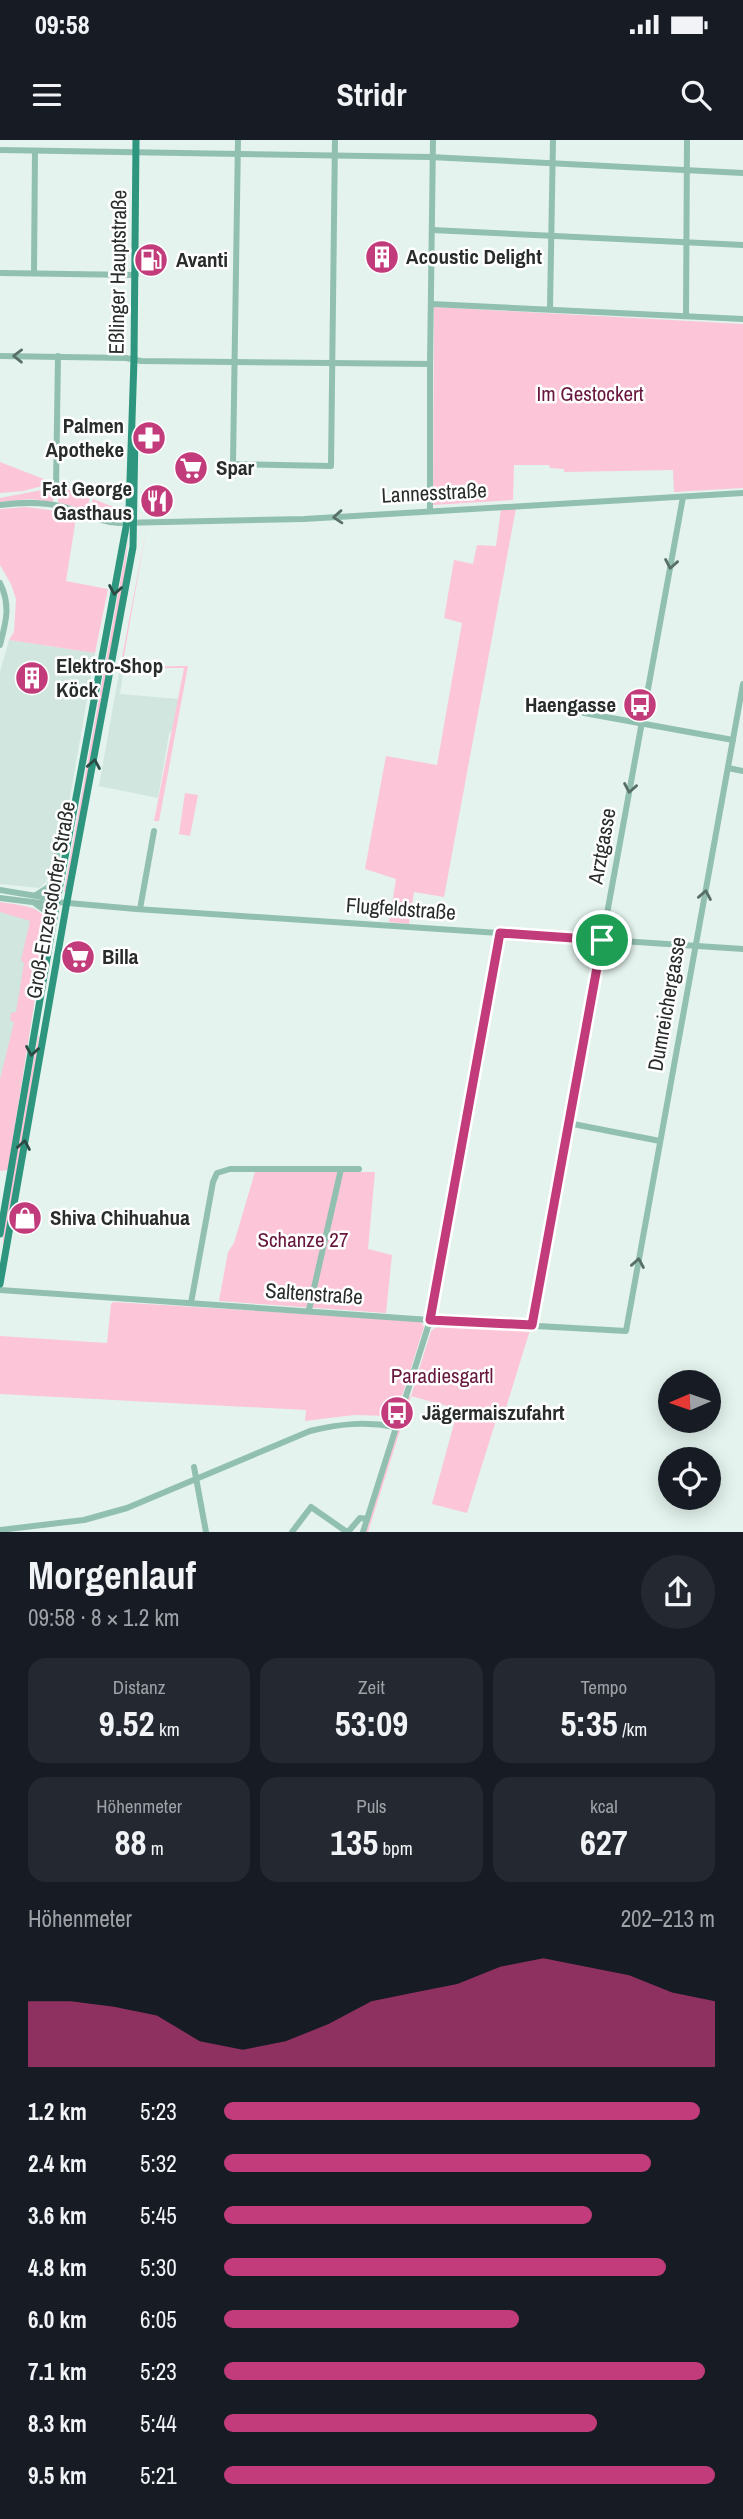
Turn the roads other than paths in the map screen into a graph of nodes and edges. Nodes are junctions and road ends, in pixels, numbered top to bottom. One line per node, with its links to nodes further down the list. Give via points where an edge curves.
1 (136, 140): 9 (main road, Eßlinger Hauptstraße)
2 (238, 140): 10 (street)
3 (335, 140): 11 (street)
4 (433, 140): 12 (street)
5 (553, 140): 13 (street)
6 (687, 140): 14 (street)
7 (0, 150): 8 (street)
8 (35, 151): 9 (street); 21 (street)
9 (136, 151): 10 (street); 22 (main road, Eßlinger Hauptstraße)
10 (238, 153): 11 (street); 30 (street)
11 (335, 155): 12 (street); 31 (street)
12 (433, 157): 13 (street); 16 (street)
13 (553, 163): 14 (street); 17 (street)
14 (687, 170): 15 (street); 18 (street)
15 (743, 173)
16 (432, 230): 17 (street); 23 (street)
17 (551, 236): 18 (street); 24 (street)
18 (687, 242): 19 (street); 25 (street)
19 (743, 245)
20 (0, 273): 21 (street)
21 (34, 274): 22 (street)
22 (136, 275): 29 (main road, Eßlinger Hauptstraße)
23 (431, 304): 24 (street); 32 (street)
24 (550, 308): 25 (street)
25 (686, 316): 26 (street)
26 (743, 319)
27 (0, 356): 28 (street, one-way to 27)
28 (58, 356): 29 (street); 33 (street, via 56,486)
29 (134, 359): 30 (street); 38 (main road, Eßlinger Hauptstraße)
30 (234, 362): 31 (street); 31 (street, via 233,464 331,466)
31 (333, 363): 32 (street)
32 (430, 364): 37 (street)
33 (65, 487)
34 (743, 494): 35 (street, Lannesstraße)
35 (683, 497): 37 (street, Lannesstraße); 44 (street, Arztgasse, one-way to 44)
36 (0, 505): 38 (street, Lannesstraße, via 45,503 100,521)
37 (430, 511): 38 (street, Lannesstraße, one-way to 38)
38 (131, 523): 48 (main road, Groß-Enzersdorfer Straße, one-way to 48); 55 (main road, Groß-Enzersdorfer Straße, one-way to 38, via 134,547)
39 (0, 583): 40 (street, via 7,603)
40 (0, 645)
41 (743, 684): 42 (street, Dumreichergasse)
42 (741, 712): 45 (street, Dumreichergasse)
43 (583, 713): 44 (street)
44 (642, 723): 45 (street); 59 (street, Arztgasse, one-way to 59)
45 (733, 740): 46 (street, Dumreichergasse)
46 (728, 768): 47 (street); 60 (street, Dumreichergasse, one-way to 46)
47 (743, 771)
48 (79, 791): 51 (street, via 50,886); 54 (main road, Groß-Enzersdorfer Straße)
49 (154, 831): 56 (street)
50 (0, 890): 51 (street)
51 (35, 895): 54 (street)
52 (0, 898): 53 (street)
53 (27, 902): 54 (street); 57 (street, via 44,909)
54 (57, 902): 55 (street, Flugfeldstraße); 57 (main road, Groß-Enzersdorfer Straße)
55 (67, 903): 56 (street, Flugfeldstraße); 67 (main road, Groß-Enzersdorfer Straße, one-way to 55)
56 (140, 909): 58 (street, Flugfeldstraße)
57 (53, 927): 66 (main road, Groß-Enzersdorfer Straße, one-way to 66)
58 (500, 933): 59 (street, Flugfeldstraße); 71 (street)
59 (602, 940): 60 (street, Flugfeldstraße); 62 (street, Arztgasse)
60 (695, 946): 61 (street, Flugfeldstraße); 63 (street, Dumreichergasse)
61 (743, 949)
62 (568, 1124): 63 (street); 72 (street, Arztgasse)
63 (660, 1141): 73 (street, Dumreichergasse, one-way to 63)
64 (341, 1169): 65 (street); 69 (street, via 230,1168 217,1173); 70 (street)
65 (359, 1169)
66 (0, 1234)
67 (0, 1284)
68 (0, 1290): 69 (street, Saltenstraße)
69 (191, 1303): 70 (street, Saltenstraße)
70 (310, 1310): 71 (street, Saltenstraße)
71 (430, 1320): 72 (street, Saltenstraße); 74 (street)
72 (532, 1325): 73 (street, Saltenstraße)
73 (626, 1331)
74 (395, 1427): 76 (street, via 336,1424); 77 (street)
75 (194, 1466): 76 (street)
76 (197, 1478): 78 (street, via 127,1508 86,1519); 79 (street)
77 (368, 1519): 81 (street, via 358,1519); 82 (street)
78 (0, 1530)
79 (206, 1532)
80 (292, 1532): 81 (street, via 311,1507)
81 (348, 1532)
82 (363, 1532)

